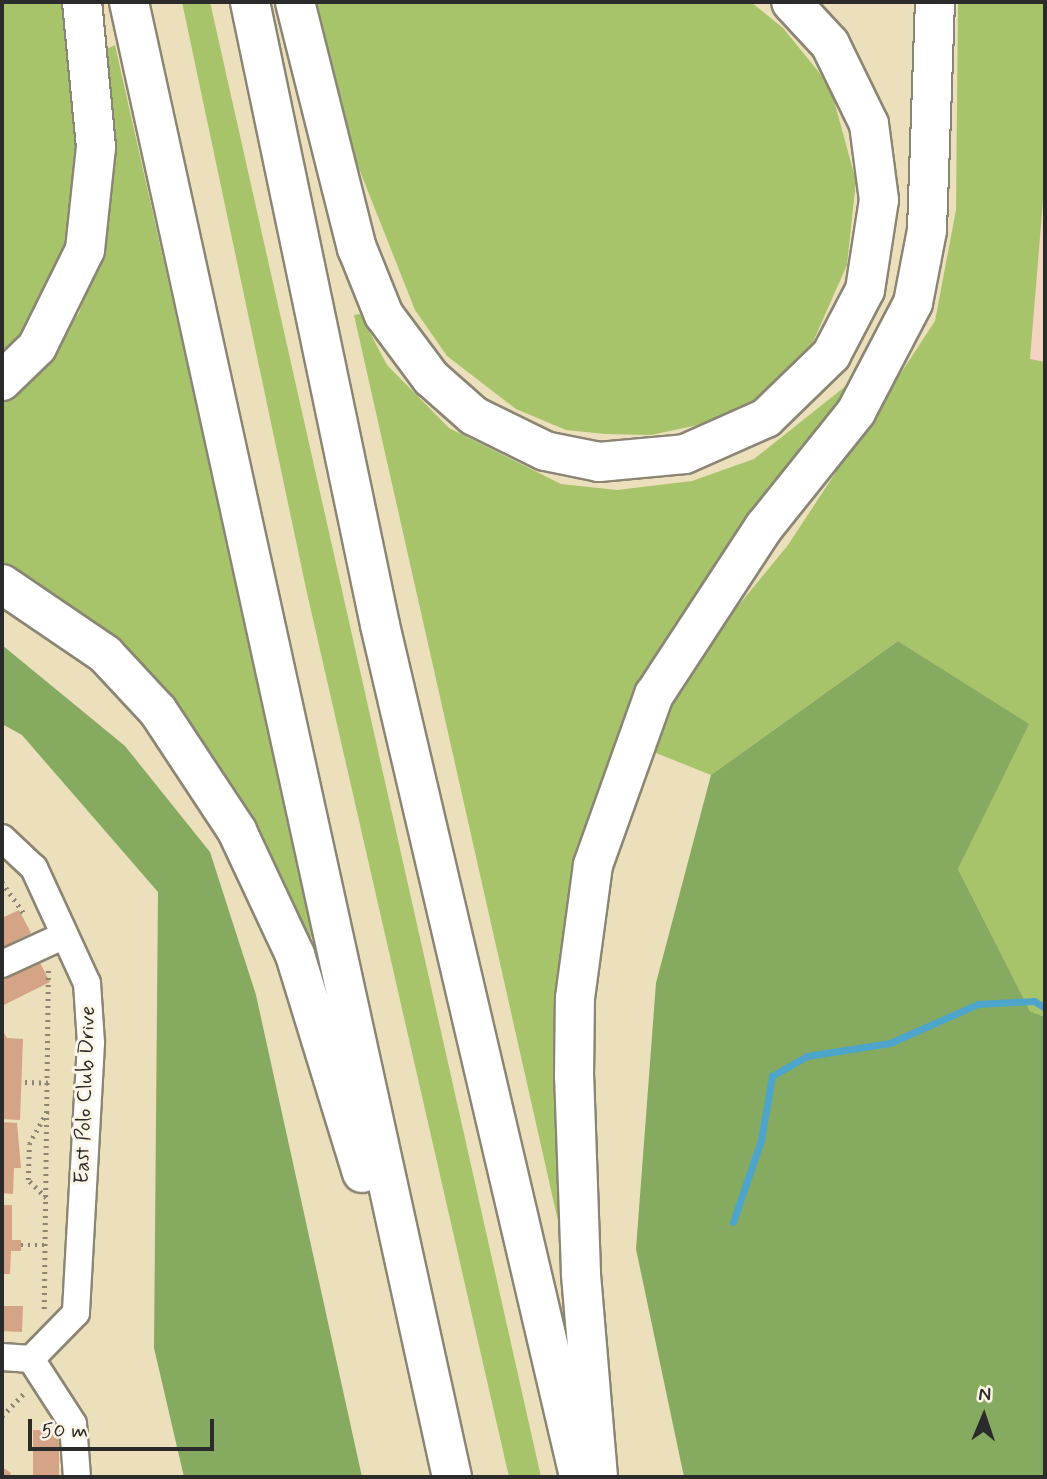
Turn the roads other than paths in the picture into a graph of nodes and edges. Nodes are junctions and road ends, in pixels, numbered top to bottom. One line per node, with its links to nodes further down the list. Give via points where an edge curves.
1 (82, 2): 7 (highway, via 96,147 85,250 37,347)
2 (129, 2): 14 (highway)
3 (250, 2): 17 (highway, via 380,625)
4 (295, 2): 5 (highway, via 357,248 384,315 431,378 474,416 545,451 599,462 685,454 766,418 831,355 864,290 878,200 869,124 830,44)
5 (791, 2)
6 (935, 2): 18 (highway, via 927,230 913,303 856,412 756,538 654,695 593,865 575,998 574,1076 581,1273)
7 (2, 381)
8 (2, 584): 14 (highway, via 105,654 158,711 263,879 295,955)
9 (2, 838): 10 (street, East Polo Club Drive, via 34,868)
10 (52, 941): 11 (street); 12 (street, East Polo Club Drive, via 87,983 91,1042 76,1313)
11 (2, 964)
12 (37, 1354): 13 (street); 15 (street, via 73,1424)
13 (2, 1357)
14 (442, 1434): 16 (highway)
15 (77, 1477)
16 (452, 1477)
17 (579, 1477)
18 (598, 1477)

